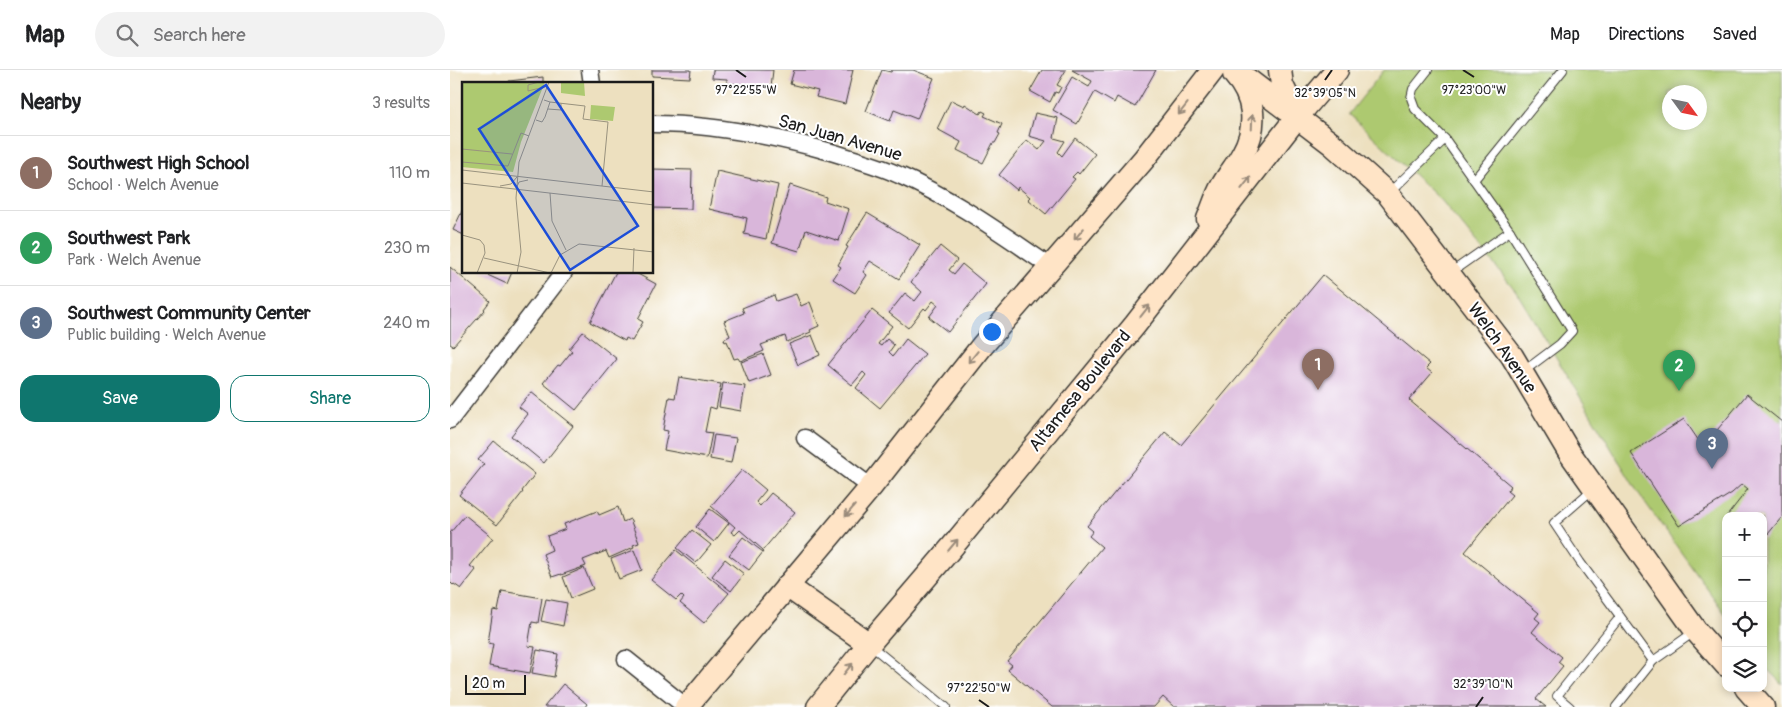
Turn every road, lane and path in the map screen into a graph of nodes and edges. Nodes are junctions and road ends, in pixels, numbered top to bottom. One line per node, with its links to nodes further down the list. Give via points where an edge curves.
1 (1212, 70): 15 (main road, one-way to 15, via 1144,158)
2 (1230, 70): 14 (main road, one-way to 2, via 1222,186 1244,152 1252,130 1252,106 1242,83)
3 (1235, 70): 8 (main road, Welch Avenue)
4 (1280, 70): 8 (main road, via 1282,85)
5 (1337, 70): 8 (main road, Altamesa Boulevard)
6 (1428, 70): 10 (lane, via 1410,98 1415,109)
7 (1563, 70): 11 (lane)
8 (1297, 117): 12 (main road, Welch Avenue); 14 (main road, Altamesa Boulevard, one-way to 8)
9 (654, 124): 15 (street, San Juan Avenue, via 734,131 798,143 899,174 937,193)
10 (1445, 139): 11 (lane); 12 (lane)
11 (1474, 180): 13 (lane)
12 (1388, 194): 17 (main road, Welch Avenue)
13 (1510, 231): 17 (lane); 18 (lane, via 1572,331)
14 (1197, 245): 26 (main road, Altamesa Boulevard, one-way to 14, via 1135,325)
15 (1051, 267): 21 (main road, one-way to 21, via 982,346)
16 (562, 274): 19 (street)
17 (1449, 274): 18 (main road, Welch Avenue)
18 (1522, 372): 22 (main road, Welch Avenue)
19 (450, 420)
20 (804, 438): 21 (street)
21 (871, 486): 23 (main road, one-way to 23)
22 (1594, 488): 24 (lane, via 1554,523); 25 (main road, Welch Avenue)
23 (787, 586): 26 (main road); 31 (main road)
24 (1620, 617): 29 (lane); 34 (lane, via 1557,696)
25 (1696, 631): 28 (main road, Welch Avenue); 29 (lane)
26 (869, 644): 32 (main road, Altamesa Boulevard, one-way to 26); 33 (lane)
27 (626, 659): 31 (street)
28 (1722, 660)
29 (1653, 661): 35 (lane)
30 (1750, 692): 36 (main road)
31 (686, 707)
32 (818, 707)
33 (946, 707)
34 (1570, 707)
35 (1616, 707)
36 (1763, 707)

